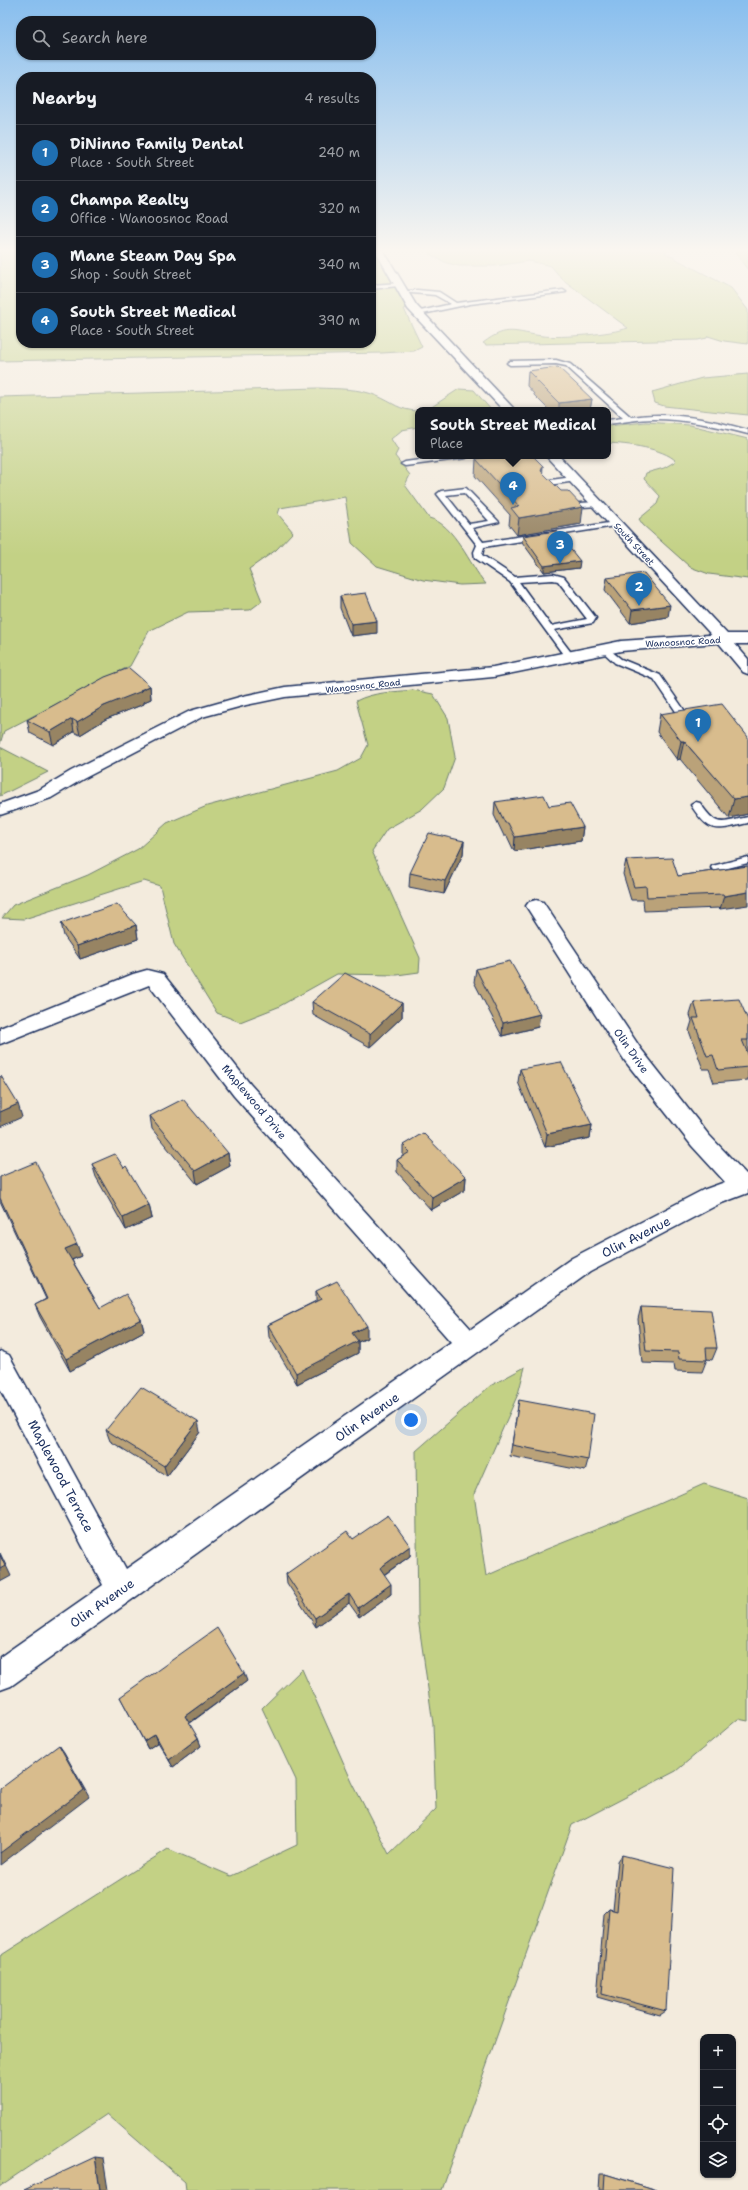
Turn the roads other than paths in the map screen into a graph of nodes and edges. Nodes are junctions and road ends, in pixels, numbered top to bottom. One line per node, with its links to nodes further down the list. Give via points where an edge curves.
1 (455, 352): 3 (street)
2 (510, 364): 4 (lane, via 556,362 568,365)
3 (506, 407)
4 (629, 419): 5 (lane); 6 (lane, via 674,417)
5 (611, 422)
6 (748, 432)
7 (443, 459): 9 (lane)
8 (555, 459): 10 (street, South Street)
9 (404, 464)
10 (573, 479): 11 (street, South Street); 11 (lane, via 546,483 544,486 557,501 570,506)
11 (596, 504): 12 (street, South Street)
12 (615, 524): 14 (lane); 17 (street, South Street)
13 (467, 527): 13 (lane, via 440,494 441,493 466,490 495,522); 14 (lane)
14 (481, 544): 15 (lane, via 478,556)
15 (513, 580): 16 (lane); 16 (lane, via 561,578 592,618 590,621)
16 (548, 629): 20 (lane)
17 (723, 639): 18 (street, Wanoosnoc Road); 19 (street, Wanoosnoc Road, via 669,641); 21 (street, South Street)
18 (748, 639)
19 (604, 649): 20 (street, Wanoosnoc Road); 22 (lane, via 618,661 657,676)
20 (568, 655): 24 (street, Wanoosnoc Road, via 526,666 486,672 285,692 236,703 196,714 45,794)
21 (748, 669)
22 (682, 714)
23 (696, 805): 25 (lane, via 706,821 711,823)
24 (0, 810)
25 (748, 820)
26 (748, 860): 27 (lane)
27 (716, 868)
28 (536, 906): 30 (street, Olin Drive, via 633,1056 700,1140)
29 (0, 1036): 31 (street, Maplewood Drive, via 140,979 156,979 242,1090)
30 (745, 1184): 31 (street, Olin Avenue, via 711,1197 581,1264)
31 (469, 1345): 33 (street, Olin Avenue)
32 (0, 1363): 33 (street, Maplewood Terrace)
33 (121, 1589): 34 (street, Olin Avenue)
34 (0, 1675)

